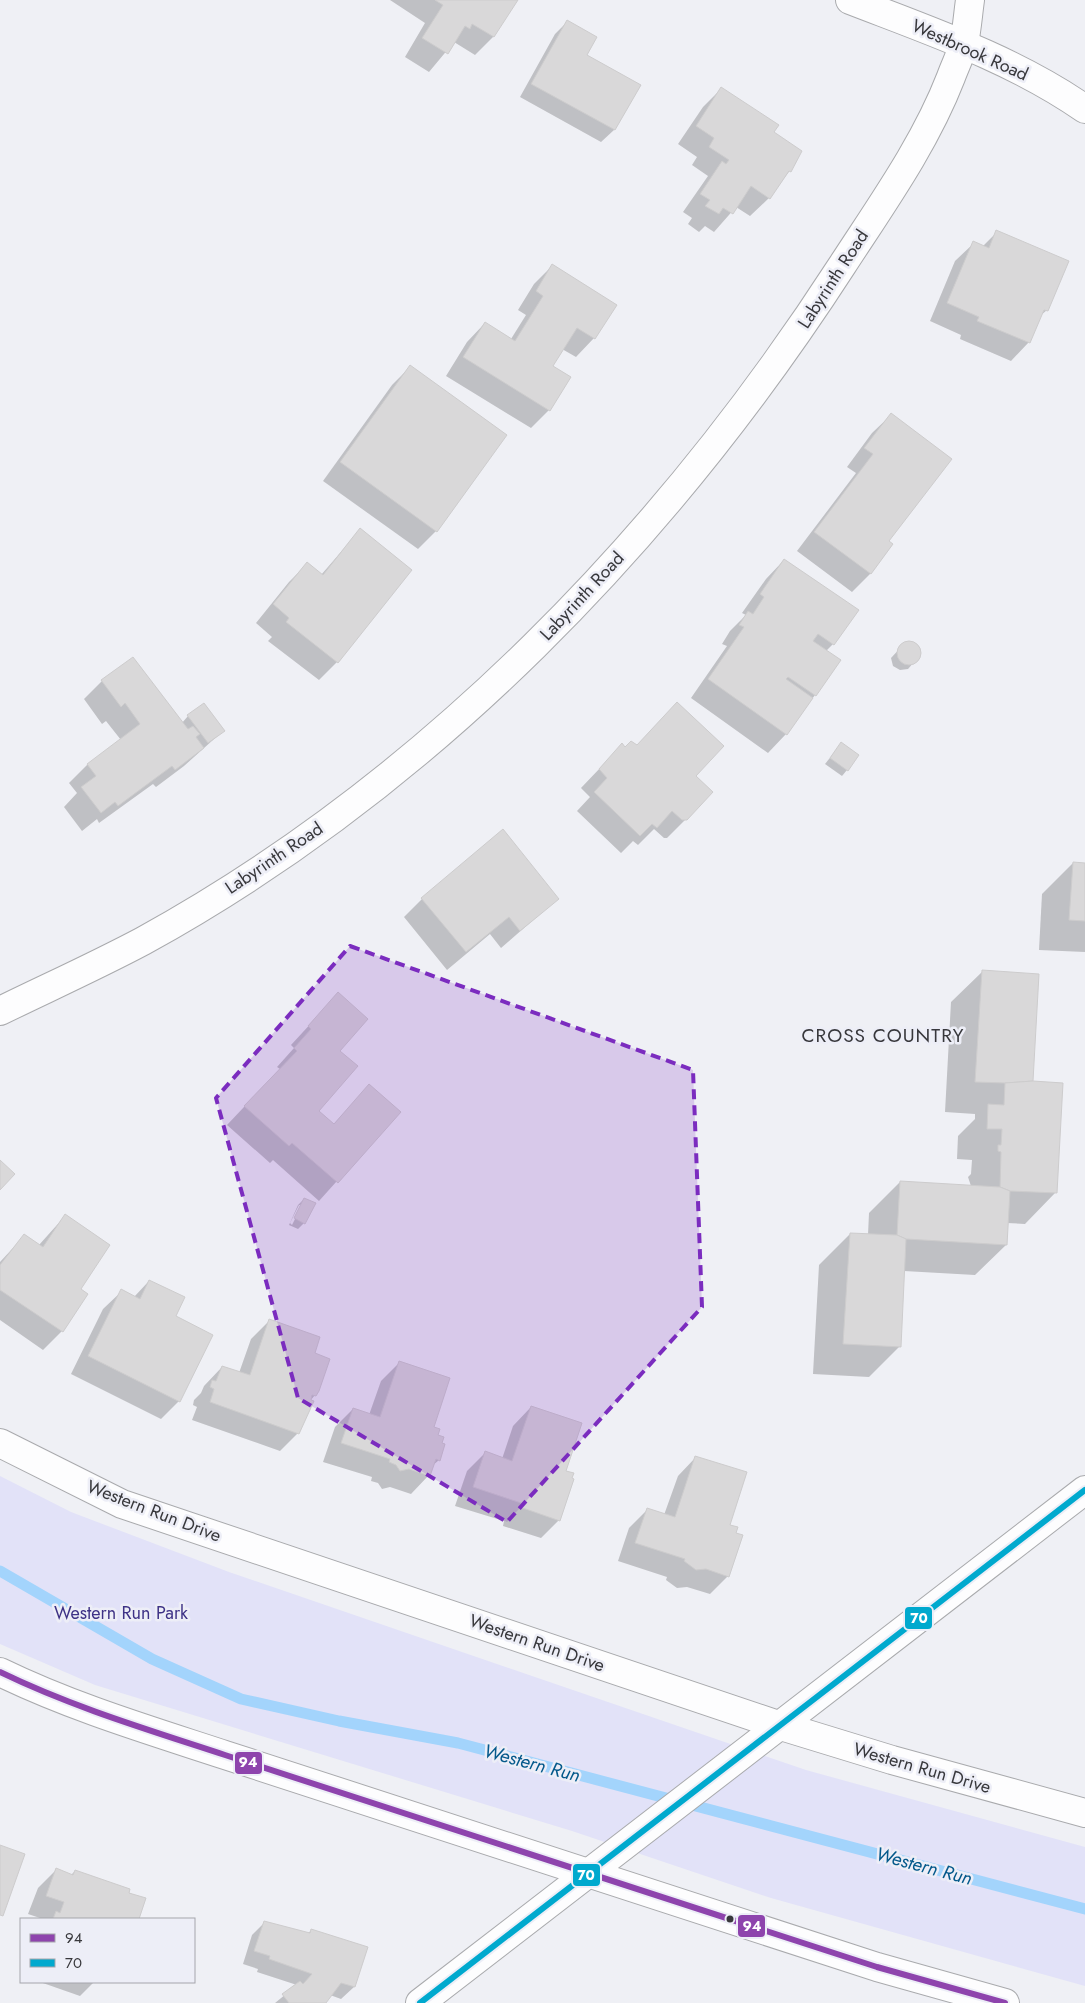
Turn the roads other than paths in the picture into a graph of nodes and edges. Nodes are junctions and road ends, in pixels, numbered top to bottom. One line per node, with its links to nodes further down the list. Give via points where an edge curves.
1 (850, 0): 3 (street, Westbrook Road)
2 (970, 0): 3 (street, Labyrinth Road)
3 (964, 44): 4 (street, Westbrook Road, via 1021,71); 5 (street, Labyrinth Road, via 940,106 904,170 808,318 736,419 670,501 524,658 385,778 297,843 142,941)
4 (1085, 109)
5 (0, 1011)
6 (0, 1443): 9 (street, Western Run Drive, via 122,1504)
7 (1085, 1490): 9 (street)
8 (0, 1672): 11 (street, via 126,1723)
9 (782, 1726): 10 (street, Western Run Drive); 11 (street)
10 (1085, 1813)
11 (586, 1873): 12 (street); 13 (street, via 877,1966)
12 (420, 2003)
13 (1005, 2003)

